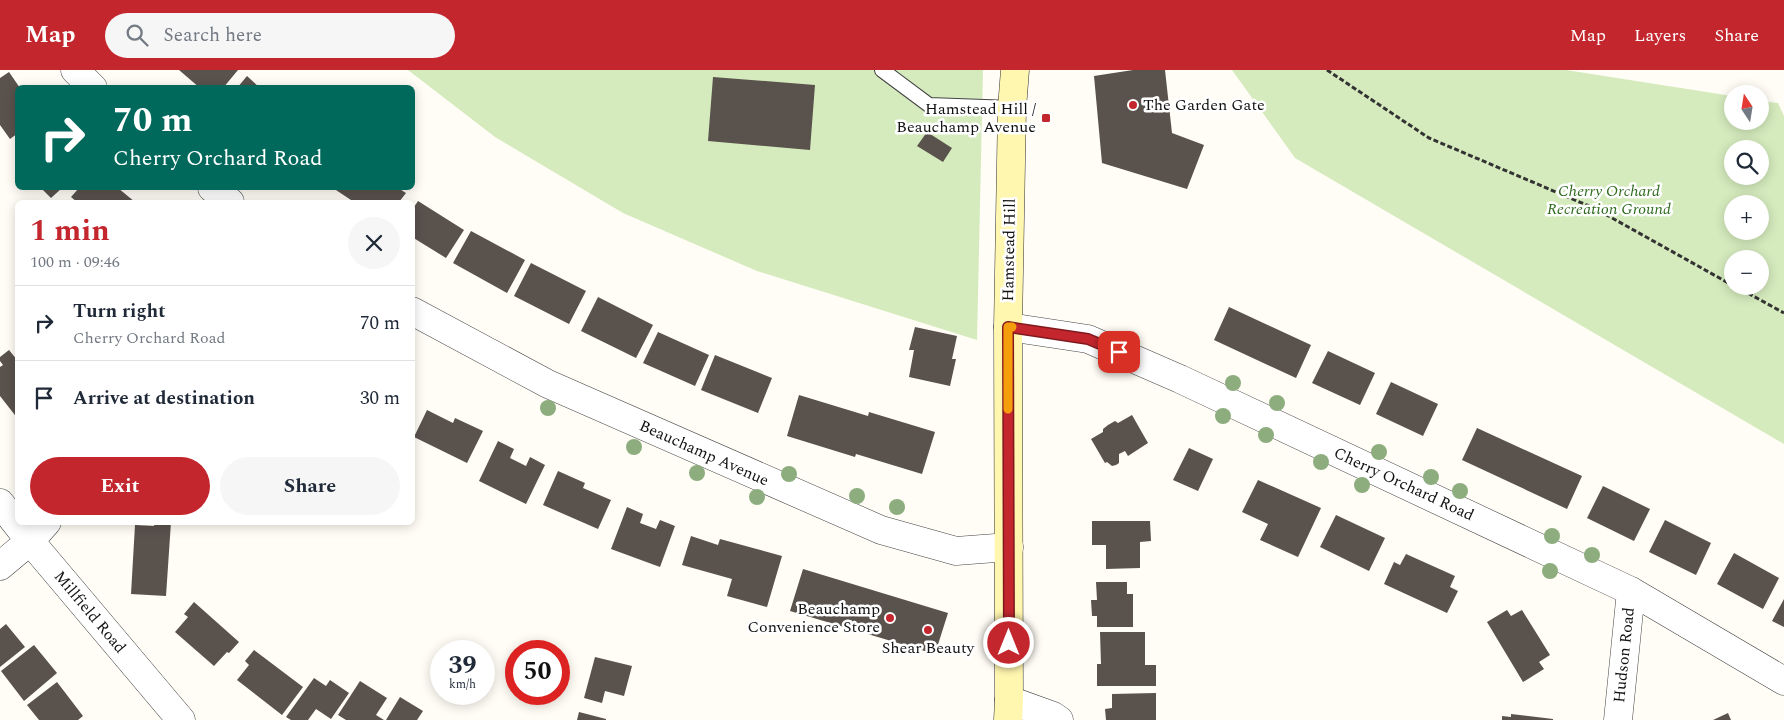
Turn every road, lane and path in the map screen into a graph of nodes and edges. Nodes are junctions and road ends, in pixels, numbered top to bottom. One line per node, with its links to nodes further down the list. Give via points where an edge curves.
1 (75, 70): 5 (street)
2 (882, 70): 6 (lane, via 929,105)
3 (1015, 70): 6 (main road, Hamstead Hill)
4 (1328, 70): 9 (path, via 1429,138 1596,208)
5 (90, 85)
6 (1012, 108): 13 (main road, Hamstead Hill)
7 (215, 190): 8 (street)
8 (227, 200)
9 (1724, 279)
10 (1752, 295): 12 (path)
11 (415, 313): 17 (street, Beauchamp Avenue, via 548,384 881,530 956,551)
12 (1784, 313)
13 (1008, 327): 17 (main road, Hamstead Hill); 19 (street, Cherry Orchard Road, via 1088,339 1180,379)
14 (0, 503): 15 (street, Millfield Road)
15 (15, 514)
16 (38, 532): 18 (street); 22 (street, Millfield Road)
17 (1009, 548): 21 (main road, Hamstead Hill)
18 (0, 566)
19 (1630, 591): 20 (street, Cherry Orchard Road); 24 (street, Hudson Road)
20 (1784, 681)
21 (1009, 710): 23 (street, Hamstead Hill, via 1053,716)
22 (181, 720)
23 (1059, 720)
24 (1618, 720)

